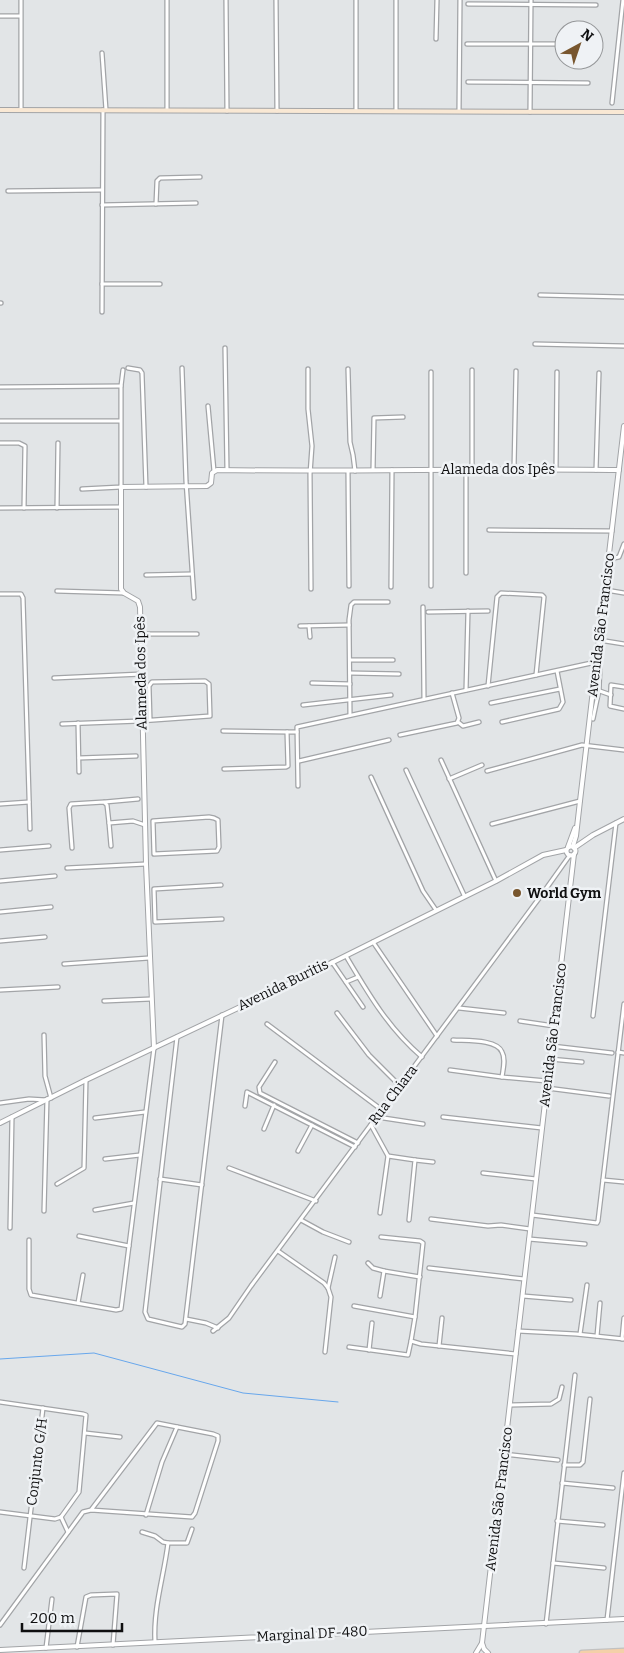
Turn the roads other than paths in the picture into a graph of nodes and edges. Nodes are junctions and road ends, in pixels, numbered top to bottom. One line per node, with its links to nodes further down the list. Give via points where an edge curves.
1 (21, 0): 15 (street)
2 (167, 0): 28 (street)
3 (226, 0): 29 (street)
4 (276, 0): 30 (street)
5 (356, 0): 31 (street)
6 (396, 0): 32 (street)
7 (437, 0): 16 (street)
8 (460, 0): 33 (street)
9 (531, 0): 12 (street)
10 (623, 0): 24 (street)
11 (468, 4): 12 (street)
12 (531, 5): 13 (street); 18 (street)
13 (596, 5)
14 (0, 16): 15 (street)
15 (20, 16): 26 (street)
16 (436, 39)
17 (467, 44): 18 (street)
18 (531, 44): 19 (street); 22 (street)
19 (554, 44)
20 (102, 53): 27 (street)
21 (468, 82): 22 (street)
22 (531, 82): 23 (street); 34 (street)
23 (588, 83)
24 (612, 103)
25 (0, 110): 26 (main road)
26 (21, 110): 27 (main road)
27 (105, 110): 28 (main road); 37 (street)
28 (167, 110): 29 (main road)
29 (227, 111): 30 (main road)
30 (276, 111): 31 (main road)
31 (356, 111): 32 (main road)
32 (396, 111): 33 (main road)
33 (459, 112): 34 (main road)
34 (530, 112): 35 (main road)
35 (624, 112)
36 (200, 177): 40 (street, via 158,179)
37 (102, 190): 38 (street); 41 (street)
38 (8, 191)
39 (196, 203): 40 (street)
40 (156, 204): 41 (street)
41 (102, 205): 42 (street)
42 (102, 284): 43 (street); 46 (street)
43 (160, 284)
44 (540, 295): 45 (street)
45 (624, 296)
46 (102, 312)
47 (535, 344): 48 (street)
48 (624, 346)
49 (225, 348): 74 (street)
50 (128, 368): 84 (street, via 142,373)
51 (182, 368): 85 (street)
52 (308, 369): 80 (street)
53 (348, 369): 82 (street, via 350,442)
54 (123, 370): 60 (street)
55 (472, 370): 72 (street)
56 (516, 371): 69 (street)
57 (431, 372): 70 (street)
58 (558, 372): 73 (street)
59 (599, 374): 77 (street)
60 (121, 386): 61 (street); 65 (street)
61 (0, 387)
62 (208, 406): 79 (street)
63 (403, 417): 75 (street, via 374,418)
64 (0, 421): 65 (street)
65 (120, 421): 83 (street)
66 (624, 426): 78 (street, Avenida São Francisco)
67 (0, 443): 89 (street, via 24,446)
68 (58, 443): 90 (street)
69 (514, 466): 72 (street, Alameda dos Ipês); 73 (street, Alameda dos Ipês)
70 (431, 469): 71 (street, Alameda dos Ipês); 76 (street, Alameda dos Ipês); 99 (street)
71 (466, 469): 72 (street, Alameda dos Ipês); 95 (street)
72 (472, 469)
73 (556, 469): 77 (street, Alameda dos Ipês)
74 (227, 470): 79 (street, Alameda dos Ipês); 80 (street, Alameda dos Ipês)
75 (374, 470): 76 (street, Alameda dos Ipês); 82 (street, Alameda dos Ipês)
76 (392, 470): 100 (street)
77 (596, 470): 78 (street, Alameda dos Ipês)
78 (618, 470): 92 (street, Avenida São Francisco)
79 (214, 471): 85 (street, via 208,486)
80 (310, 471): 81 (street, Alameda dos Ipês); 101 (street)
81 (348, 471): 82 (street, Alameda dos Ipês); 98 (street)
82 (355, 471)
83 (121, 486): 84 (street); 86 (street); 87 (street)
84 (146, 486): 85 (street)
85 (186, 486): 96 (street)
86 (82, 489)
87 (121, 507): 90 (street); 104 (street, via 121,586)
88 (0, 508): 89 (street)
89 (24, 508): 90 (street)
90 (57, 508)
91 (489, 530): 92 (street)
92 (612, 531): 94 (street, Avenida São Francisco)
93 (624, 544): 94 (street, via 619,557)
94 (610, 559): 102 (street, Avenida São Francisco)
95 (466, 572)
96 (192, 574): 97 (street); 107 (street)
97 (146, 575)
98 (349, 586)
99 (431, 586)
100 (390, 587)
101 (311, 589)
102 (606, 590): 105 (street); 119 (street, Avenida São Francisco)
103 (57, 591): 104 (street)
104 (124, 593): 116 (street, Alameda dos Ipês, via 139,602)
105 (624, 593)
106 (0, 594): 177 (street, via 21,594 24,598)
107 (194, 598)
108 (388, 602): 113 (street, via 352,603)
109 (423, 607): 143 (street)
110 (468, 611): 111 (street); 112 (street); 137 (street)
111 (488, 611)
112 (428, 612)
113 (349, 625): 115 (street); 121 (street)
114 (300, 626): 115 (street)
115 (309, 626): 118 (street)
116 (141, 634): 117 (street); 127 (street, Alameda dos Ipês)
117 (197, 634)
118 (310, 637)
119 (599, 640): 120 (street); 123 (street, Avenida São Francisco)
120 (624, 644)
121 (350, 660): 122 (street); 126 (street)
122 (393, 660)
123 (596, 662): 125 (street); 135 (street, Avenida São Francisco)
124 (600, 666): 138 (street)
125 (557, 671): 129 (street); 136 (street)
126 (350, 673): 128 (street); 132 (street)
127 (142, 674): 130 (street); 150 (street, Alameda dos Ipês)
128 (399, 674)
129 (536, 675): 133 (street); 133 (street, via 544,600 542,595 503,592 497,597)
130 (54, 678)
131 (312, 683): 132 (street)
132 (350, 684): 142 (street)
133 (488, 686): 137 (street)
134 (624, 687): 141 (street, via 612,686)
135 (593, 688): 138 (street); 161 (street, Avenida São Francisco)
136 (560, 689): 144 (street); 153 (street, via 563,702 559,709)
137 (466, 690): 139 (street)
138 (599, 690): 141 (street); 148 (street)
139 (452, 693): 143 (street); 151 (street)
140 (391, 695): 142 (street)
141 (611, 695): 146 (street, via 610,706)
142 (350, 700): 145 (street); 147 (street)
143 (424, 700): 147 (street)
144 (491, 703)
145 (303, 705)
146 (624, 708)
147 (350, 716): 158 (street, via 297,727)
148 (593, 719)
149 (150, 720): 149 (street, via 210,716 209,684 204,681 152,682 148,686); 150 (street)
150 (142, 721): 154 (street); 183 (street, Alameda dos Ipês)
151 (458, 722): 152 (street, via 463,726); 159 (street)
152 (479, 722)
153 (502, 722)
154 (78, 723): 155 (street); 164 (street)
155 (62, 724)
156 (223, 730): 157 (street)
157 (287, 732): 158 (street); 168 (street, via 288,766)
158 (298, 732): 166 (street)
159 (400, 735)
160 (389, 740): 166 (street)
161 (587, 745): 162 (street); 170 (street); 176 (street, Avenida São Francisco)
162 (624, 750)
163 (136, 756): 164 (street)
164 (79, 758): 171 (street)
165 (441, 760): 173 (street)
166 (298, 761): 174 (street)
167 (482, 765): 173 (street)
168 (224, 769)
169 (406, 770): 200 (street)
170 (487, 771)
171 (79, 772)
172 (370, 777): 204 (street, via 423,891)
173 (449, 779): 198 (street)
174 (298, 786)
175 (138, 799): 178 (street)
176 (580, 801): 184 (street); 191 (street, Avenida São Francisco, via 576,836)
177 (29, 802): 179 (street); 185 (street)
178 (104, 802): 181 (street); 190 (street, via 70,805)
179 (0, 804)
180 (624, 819): 182 (street, Avenida Buritis)
181 (109, 823): 183 (street); 189 (street)
182 (616, 823): 191 (street, Avenida Buritis); 226 (street)
183 (145, 824): 186 (street, Alameda dos Ipês)
184 (492, 824)
185 (30, 829)
186 (145, 836): 187 (street); 194 (street, Alameda dos Ipês)
187 (153, 836): 187 (street, via 154,820 209,817 218,820 219,847 216,851 156,855)
188 (49, 846): 192 (street)
189 (111, 846)
190 (72, 848)
191 (570, 848): 193 (street, Avenida São Francisco); 193 (street, via 567,853); 198 (street, Avenida Buritis, via 543,855)
192 (0, 850)
193 (572, 854): 222 (street, Rua Chiara); 229 (street, Avenida São Francisco)
194 (146, 864): 195 (street); 203 (street, Alameda dos Ipês)
195 (67, 868)
196 (55, 876): 197 (street)
197 (0, 881)
198 (496, 881): 200 (street, Avenida Buritis)
199 (221, 885): 201 (street, via 154,888)
200 (464, 895): 204 (street, Avenida Buritis)
201 (154, 905): 203 (street); 206 (street, via 155,922)
202 (51, 907): 205 (street)
203 (147, 907): 211 (street, Alameda dos Ipês)
204 (436, 910): 209 (street, Avenida Buritis)
205 (0, 912)
206 (222, 919)
207 (45, 937): 208 (street)
208 (0, 941)
209 (374, 943): 210 (street, Avenida Buritis); 231 (street)
210 (345, 955): 212 (street, Avenida Buritis); 214 (street)
211 (148, 958): 213 (street); 218 (street, Alameda dos Ipês)
212 (331, 962): 215 (street); 225 (street, Avenida Buritis)
213 (64, 964)
214 (358, 977): 215 (street); 239 (street, via 394,1030)
215 (346, 982): 221 (street)
216 (58, 987): 217 (street)
217 (0, 990)
218 (151, 999): 219 (street); 235 (street, Alameda dos Ipês)
219 (104, 1001)
220 (624, 1004): 236 (street)
221 (363, 1007)
222 (458, 1008): 224 (street); 231 (street, Rua Chiara)
223 (337, 1013): 247 (street, via 369,1054)
224 (504, 1013)
225 (222, 1015): 232 (street, Avenida Buritis); 281 (street)
226 (593, 1016)
227 (520, 1021): 229 (street)
228 (268, 1024): 254 (street)
229 (554, 1026): 234 (street, Avenida São Francisco)
230 (44, 1036): 250 (street)
231 (438, 1036): 239 (street, Rua Chiara)
232 (177, 1037): 235 (street, Avenida Buritis); 277 (street)
233 (453, 1040): 244 (street, via 492,1043 499,1047 504,1058)
234 (552, 1046): 237 (street); 240 (street, Avenida São Francisco)
235 (154, 1048): 245 (street, Avenida Buritis); 255 (street)
236 (618, 1052): 238 (street); 278 (street)
237 (612, 1053)
238 (624, 1053)
239 (422, 1057): 247 (street, Rua Chiara)
240 (550, 1059): 242 (street); 246 (street, Avenida São Francisco)
241 (275, 1062): 266 (street, via 259,1088 260,1092)
242 (582, 1062)
243 (450, 1070): 244 (street)
244 (502, 1077): 246 (street)
245 (86, 1080): 250 (street, Avenida Buritis); 280 (street, via 84,1168)
246 (547, 1081): 248 (street, Avenida São Francisco)
247 (400, 1086): 254 (street, Rua Chiara)
248 (547, 1088): 249 (street); 264 (street, Avenida São Francisco)
249 (609, 1096)
250 (48, 1099): 251 (street); 256 (street, Avenida Buritis); 285 (street)
251 (0, 1103)
252 (274, 1105): 253 (street, via 247,1092); 262 (street); 265 (street)
253 (245, 1106)
254 (382, 1110): 257 (street, Rua Chiara)
255 (145, 1112): 259 (street); 269 (street)
256 (12, 1117): 260 (street, Avenida Buritis); 291 (street)
257 (377, 1117): 261 (street); 263 (street, Rua Chiara)
258 (442, 1117): 264 (street)
259 (95, 1118)
260 (0, 1123)
261 (423, 1124)
262 (312, 1125): 267 (street); 268 (street)
263 (371, 1125): 266 (street, Rua Chiara); 270 (street)
264 (542, 1128): 276 (street, Avenida São Francisco)
265 (264, 1129)
266 (358, 1143): 267 (street, Rua Chiara)
267 (355, 1147): 282 (street, Rua Chiara)
268 (298, 1151)
269 (140, 1155): 271 (street); 283 (street)
270 (388, 1156): 272 (street); 286 (street)
271 (106, 1159)
272 (415, 1160): 273 (street); 290 (street)
273 (433, 1162)
274 (229, 1168): 282 (street)
275 (483, 1173): 276 (street)
276 (536, 1179): 287 (street, Avenida São Francisco)
277 (160, 1180): 281 (street); 319 (street, via 145,1315 148,1319 181,1327)
278 (603, 1180): 279 (street); 287 (street, via 597,1222)
279 (624, 1182)
280 (57, 1184)
281 (202, 1185): 319 (street)
282 (316, 1201): 289 (street, Rua Chiara)
283 (134, 1203): 284 (street); 299 (street)
284 (95, 1210)
285 (44, 1211)
286 (380, 1213)
287 (532, 1215): 292 (street, Avenida São Francisco)
288 (431, 1219): 292 (street)
289 (301, 1220): 297 (street); 300 (street, Rua Chiara)
290 (409, 1220)
291 (10, 1228)
292 (530, 1229): 295 (street, Avenida São Francisco)
293 (78, 1236): 299 (street)
294 (381, 1236): 306 (street, via 423,1243)
295 (529, 1239): 298 (street); 307 (street, Avenida São Francisco)
296 (29, 1240): 313 (street, via 31,1295)
297 (349, 1242)
298 (585, 1244)
299 (129, 1246): 313 (street, via 121,1309)
300 (278, 1251): 309 (street); 321 (street, Rua Chiara, via 229,1318)
301 (335, 1257): 309 (street)
302 (368, 1263): 304 (street)
303 (429, 1268): 307 (street)
304 (384, 1271): 306 (street); 310 (street)
305 (83, 1275): 313 (street)
306 (420, 1277): 316 (street)
307 (524, 1279): 311 (street, Avenida São Francisco)
308 (587, 1285): 324 (street)
309 (328, 1288): 331 (street, via 331,1297)
310 (380, 1296)
311 (522, 1296): 312 (street); 323 (street, Avenida São Francisco)
312 (572, 1300)
313 (78, 1303)
314 (600, 1303): 325 (street)
315 (354, 1306): 316 (street)
316 (415, 1317): 327 (street)
317 (442, 1318): 328 (street)
318 (624, 1318): 326 (street)
319 (186, 1319): 321 (street)
320 (372, 1323): 330 (street)
321 (218, 1328): 322 (street, Rua Chiara)
322 (212, 1331)
323 (518, 1331): 324 (street); 332 (street, Avenida São Francisco)
324 (580, 1334): 325 (street)
325 (597, 1336): 326 (street)
326 (623, 1339)
327 (411, 1341): 328 (street); 330 (street, via 408,1355)
328 (439, 1346): 332 (street)
329 (349, 1347): 330 (street)
330 (369, 1350)
331 (325, 1352)
332 (516, 1354): 337 (street, Avenida São Francisco)
333 (575, 1375): 344 (street)
334 (562, 1387): 337 (street, via 559,1399 551,1404)
335 (590, 1399): 344 (street, via 582,1464)
336 (0, 1402): 338 (street)
337 (511, 1405): 342 (street, Avenida São Francisco)
338 (43, 1408): 340 (street, via 83,1414 87,1417); 351 (street, Conjunto G/H)
339 (177, 1427): 348 (street, via 157,1424); 350 (street); 350 (street, via 213,1434 218,1438 195,1513 189,1518)
340 (85, 1433): 341 (street); 352 (street, via 79,1492)
341 (120, 1437)
342 (504, 1454): 343 (street); 367 (street, Avenida São Francisco)
343 (558, 1460)
344 (564, 1464): 346 (street)
345 (624, 1473): 364 (street)
346 (562, 1483): 347 (street); 353 (street)
347 (613, 1488)
348 (91, 1510): 350 (street); 356 (street, via 83,1512)
349 (0, 1512): 351 (street)
350 (146, 1514)
351 (30, 1516): 352 (street); 360 (street, Conjunto G/H)
352 (61, 1517): 356 (street)
353 (558, 1522): 354 (street); 359 (street)
354 (603, 1524)
355 (192, 1529): 358 (street, via 187,1544)
356 (68, 1532): 366 (street)
357 (142, 1532): 358 (street)
358 (168, 1543): 368 (street, via 156,1605)
359 (553, 1563): 361 (street); 365 (street)
360 (24, 1568)
361 (604, 1568)
362 (52, 1599): 372 (street)
363 (624, 1619): 364 (street, Marginal DF-480)
364 (607, 1620): 365 (street, Marginal DF-480)
365 (546, 1624): 367 (street, Marginal DF-480)
366 (0, 1625)
367 (484, 1627): 368 (street, Marginal DF-480); 369 (street, Avenida São Francisco)
368 (154, 1642): 370 (street, Marginal DF-480)
369 (482, 1643): 375 (street); 376 (street)
370 (112, 1644): 371 (street, Marginal DF-480); 371 (street, via 117,1594 86,1597)
371 (77, 1646): 372 (street, Marginal DF-480)
372 (46, 1648): 373 (street, Marginal DF-480)
373 (0, 1650)
374 (624, 1651): 377 (main road)
375 (476, 1653)
376 (488, 1653)
377 (582, 1653)

